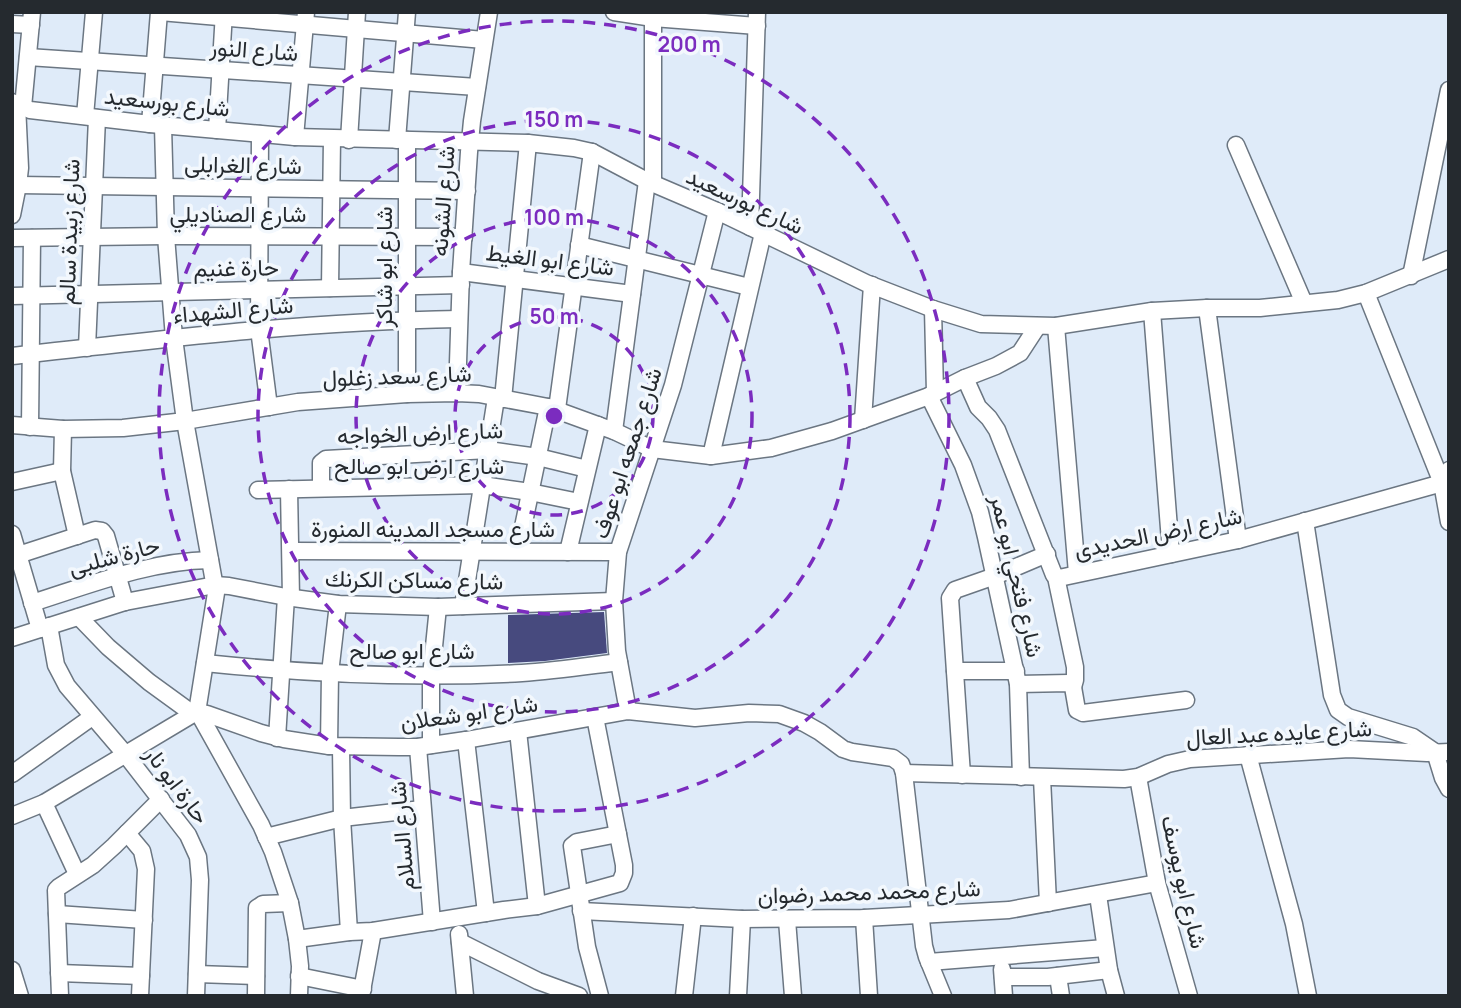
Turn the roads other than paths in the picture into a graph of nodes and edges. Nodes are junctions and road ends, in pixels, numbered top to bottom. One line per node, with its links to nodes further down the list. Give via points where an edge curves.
1 (94, 12): 17 (street, شارع زبيدة سالم)
2 (160, 12): 7 (street); 18 (street)
3 (357, 12): 13 (street)
4 (407, 12): 14 (street, شارع ابو شاكر)
5 (489, 12): 15 (street, شارع الشونه)
6 (614, 12): 8 (street)
7 (224, 15): 10 (street); 19 (street)
8 (653, 15): 11 (street); 38 (street)
9 (31, 19): 12 (street); 16 (street)
10 (306, 19): 13 (street); 20 (street)
11 (757, 19): 48 (street)
12 (12, 24)
13 (356, 29): 14 (street); 21 (street)
14 (405, 33): 15 (street); 22 (street, شارع ابو شاكر)
15 (484, 40): 23 (street, شارع الشونه)
16 (28, 57): 17 (street, شارع النور); 25 (street)
17 (90, 61): 18 (street, شارع النور); 26 (street, شارع زبيدة سالم)
18 (155, 66): 19 (street, شارع النور); 27 (street)
19 (220, 70): 20 (street, شارع النور); 28 (street)
20 (301, 75): 21 (street, شارع النور); 30 (street)
21 (353, 79): 22 (street, شارع النور); 32 (street)
22 (401, 82): 23 (street, شارع النور); 33 (street, شارع ابو شاكر)
23 (477, 87): 34 (street, شارع الشونه)
24 (1449, 90): 61 (street)
25 (18, 105): 26 (street, شارع بورسعيد); 39 (street)
26 (91, 117): 27 (street, شارع بورسعيد); 40 (street, شارع زبيدة سالم)
27 (157, 125): 28 (street, شارع بورسعيد); 41 (street)
28 (216, 130): 29 (street, شارع بورسعيد)
29 (260, 134): 30 (street, شارع بورسعيد); 42 (street)
30 (295, 137): 31 (street, شارع بورسعيد)
31 (332, 139): 32 (street, شارع بورسعيد); 43 (street)
32 (349, 140): 33 (street, شارع بورسعيد)
33 (402, 140): 34 (street, شارع بورسعيد); 44 (street, شارع ابو شاكر)
34 (470, 142): 35 (street, شارع بورسعيد); 45 (street, شارع الشونه)
35 (528, 143): 37 (street, شارع بورسعيد); 63 (street)
36 (1236, 145): 76 (street)
37 (592, 152): 38 (street, شارع بورسعيد); 57 (street)
38 (650, 182): 46 (street, شارع بورسعيد); 59 (street)
39 (19, 185): 40 (street, شارع الغرابلى); 47 (street)
40 (94, 186): 41 (street, شارع الغرابلى); 50 (street, شارع زبيدة سالم)
41 (165, 187): 42 (street, شارع الغرابلى); 49 (street)
42 (260, 188): 43 (street, شارع الغرابلى); 51 (street)
43 (331, 189): 44 (street, شارع الغرابلى); 52 (street)
44 (407, 190): 45 (street, شارع الغرابلى); 53 (street, شارع ابو شاكر)
45 (467, 191): 54 (street, شارع الشونه)
46 (717, 211): 48 (street, شارع بورسعيد); 60 (street, شارع جمعه ابو عوف)
47 (12, 215)
48 (756, 230): 64 (street, شارع بورسعيد); 67 (street)
49 (166, 236): 50 (street, شارع الصناديلي); 51 (street, شارع الصناديلي); 70 (street)
50 (92, 237): 56 (street, شارع الصناديلي); 72 (street, شارع زبيدة سالم)
51 (260, 237): 52 (street, شارع الصناديلي); 69 (street)
52 (331, 237): 53 (street, شارع الصناديلي); 68 (street)
53 (407, 237): 54 (street, شارع الصناديلي); 66 (street, شارع ابو شاكر)
54 (464, 237): 62 (street, شارع الشونه)
55 (12, 238): 56 (street, شارع الصناديلي)
56 (32, 238): 75 (street)
57 (579, 245): 59 (street); 65 (street)
58 (1449, 259): 61 (street, شارع بورسعيد)
59 (637, 260): 60 (street); 73 (street)
60 (700, 275): 67 (street); 103 (street, شارع جمعه ابو عوف)
61 (1411, 276): 71 (street, شارع بورسعيد)
62 (461, 279): 63 (street, شارع ابو الغيط); 66 (street, حارة غنيم); 81 (street, شارع الشونه)
63 (515, 279): 65 (street, شارع ابو الغيط); 93 (street)
64 (872, 285): 78 (street, شارع بورسعيد); 96 (street)
65 (574, 286): 73 (street, شارع ابو الغيط); 95 (street)
66 (407, 287): 68 (street, حارة غنيم); 80 (street, شارع ابو شاكر)
67 (750, 287): 105 (street)
68 (330, 289): 69 (street, حارة غنيم)
69 (260, 290): 70 (street, حارة غنيم); 84 (street)
70 (169, 293): 72 (street, حارة غنيم); 85 (street)
71 (1366, 293): 76 (street, شارع بورسعيد); 109 (street)
72 (90, 294): 75 (street, حارة غنيم); 86 (street, شارع زبيدة سالم)
73 (632, 294): 102 (street)
74 (12, 296): 75 (street, حارة غنيم)
75 (31, 296): 87 (street)
76 (1304, 303): 77 (street, شارع بورسعيد)
77 (1206, 307): 79 (street, شارع بورسعيد); 121 (street)
78 (933, 309): 83 (street, شارع بورسعيد, via 981,324); 92 (street)
79 (1152, 311): 82 (street, شارع بورسعيد); 128 (street)
80 (407, 319): 81 (street, شارع الشهداء); 84 (street, شارع الشهداء); 91 (street, شارع ابو شاكر)
81 (459, 319): 90 (street, شارع الشونه)
82 (1056, 326): 83 (street, شارع بورسعيد); 131 (street)
83 (1037, 327): 89 (street, شارع سعد زغلول, via 1020,353)
84 (259, 329): 85 (street, شارع الشهداء); 94 (street)
85 (174, 338): 86 (street, شارع الشهداء); 97 (street)
86 (87, 348): 87 (street, شارع الشهداء)
87 (31, 354): 88 (street, شارع الشهداء); 100 (street)
88 (12, 356)
89 (965, 379): 92 (street, شارع سعد زغلول); 127 (street, شارع ارض الحديدى, via 978,407 997,430)
90 (457, 393): 91 (street, شارع سعد زغلول); 93 (street, شارع سعد زغلول)
91 (407, 394): 94 (street, شارع سعد زغلول)
92 (932, 394): 96 (street, شارع سعد زغلول); 133 (street, شارع فتحي ابو عمر, via 972,488)
93 (499, 398): 95 (street, شارع سعد زغلول); 104 (street)
94 (269, 407): 97 (street, شارع سعد زغلول)
95 (553, 408): 99 (street, شارع سعد زغلول); 106 (street)
96 (863, 420): 105 (street, شارع سعد زغلول, via 771,448)
97 (185, 421): 101 (street, شارع سعد زغلول); 130 (street)
98 (12, 425): 100 (street, شارع سعد زغلول)
99 (598, 425): 102 (street, شارع سعد زغلول); 107 (street)
100 (30, 427): 101 (street, شارع سعد زغلول)
101 (63, 429): 108 (street)
102 (614, 431): 103 (street, شارع سعد زغلول)
103 (652, 449): 105 (street, شارع سعد زغلول); 126 (street, شارع جمعه ابو عوف)
104 (488, 450): 106 (street, شارع ارض الخواجه); 111 (street); 112 (street, شارع ارض الخواجه, via 326,459 321,463)
105 (711, 456)
106 (538, 457): 107 (street, شارع ارض الخواجه); 115 (street)
107 (587, 469): 116 (street)
108 (62, 471): 110 (street); 120 (street)
109 (1445, 477): 117 (street, شارع ارض الحديدى); 118 (street)
110 (12, 482)
111 (482, 485): 112 (street, شارع ارض ابو صالح); 115 (street, شارع ارض ابو صالح); 123 (street)
112 (321, 488): 113 (street, شارع ارض ابو صالح)
113 (289, 489): 114 (street, شارع ارض ابو صالح); 122 (street)
114 (258, 490)
115 (530, 492): 116 (street, شارع ارض ابو صالح); 124 (street)
116 (579, 502): 125 (street)
117 (1305, 521): 121 (street, شارع ارض الحديدى); 165 (street, via 1338,710)
118 (1449, 522)
119 (12, 534): 129 (street, حارة ابو نار)
120 (76, 536): 129 (street); 132 (street, via 99,530 104,533)
121 (1238, 540): 128 (street, شارع ارض الحديدى)
122 (290, 551): 123 (street, شارع مسجد المدينه المنورة); 137 (street)
123 (471, 551): 124 (street, شارع مسجد المدينه المنورة); 142 (street)
124 (517, 551): 125 (street, شارع مسجد المدينه المنورة)
125 (568, 552): 126 (street, شارع مسجد المدينه المنورة)
126 (618, 552): 138 (street, شارع جمعه ابو عوف)
127 (1047, 554): 133 (street); 134 (street, شارع ارض الحديدى)
128 (1171, 554): 131 (street, شارع ارض الحديدى)
129 (15, 556): 135 (street, حارة ابو نار)
130 (210, 560): 132 (street, حارة شلبى, via 183,561); 136 (street)
131 (1077, 573): 134 (street, شارع ارض الحديدى)
132 (117, 576): 139 (street); 140 (street, حارة شلبى)
133 (995, 576): 150 (street, via 959,589 950,598); 153 (street, شارع فتحي ابو عمر)
134 (1056, 577): 154 (street, via 1075,667)
135 (19, 583): 140 (street, حارة ابو نار)
136 (215, 585): 137 (street, شارع مساكن الكرنك); 139 (street, شارع مساكن الكرنك); 148 (street)
137 (289, 597): 141 (street, شارع مساكن الكرنك); 149 (street)
138 (614, 601): 142 (street, شارع مساكن الكرنك); 147 (street, شارع جمعه ابو عوف)
139 (125, 602): 144 (street, شارع مساكن الكرنك)
140 (32, 603): 145 (street, حارة ابو نار)
141 (338, 604): 143 (street, شارع مساكن الكرنك); 151 (street)
142 (463, 606): 143 (street, شارع مساكن الكرنك)
143 (438, 607): 152 (street, شارع السلام)
144 (79, 617): 145 (street, شارع مساكن الكرنك); 157 (street, via 159,690)
145 (44, 627): 146 (street, شارع مساكن الكرنك); 158 (street, حارة ابو نار, via 61,676)
146 (12, 638)
147 (619, 662): 152 (street, شارع ابو صالح, via 524,673); 156 (street, شارع جمعه ابو عوف)
148 (205, 663): 149 (street, شارع ابو صالح); 157 (street)
149 (282, 671): 151 (street, شارع ابو صالح); 161 (street)
150 (955, 671): 153 (street); 170 (street)
151 (330, 673): 152 (street, شارع ابو صالح); 163 (street)
152 (431, 676): 164 (street, شارع السلام)
153 (1017, 677): 154 (street); 171 (street, شارع فتحي ابو عمر)
154 (1073, 687): 155 (street, via 1079,712)
155 (1186, 700)
156 (628, 711): 159 (street, شارع ابو شعلان); 168 (street, شارع ابو شعلان, via 695,718 779,714 804,723 843,749 893,758)
157 (196, 713): 161 (street, شارع ابو شعلان); 166 (street); 182 (street)
158 (92, 717): 166 (street, حارة ابو نار); 169 (street)
159 (595, 718): 160 (street, شارع ابو شعلان); 181 (street)
160 (517, 731): 162 (street, شارع ابو شعلان); 189 (street)
161 (277, 738): 163 (street, شارع ابو شعلان)
162 (466, 740): 164 (street, شارع ابو شعلان); 191 (street)
163 (335, 746): 164 (street, شارع ابو شعلان); 179 (street)
164 (425, 746): 177 (street, شارع السلام)
165 (1442, 752): 167 (street, شارع عايده عبد العال, via 1349,749); 174 (street, via 1443,778)
166 (126, 755): 175 (street, حارة ابو نار); 176 (street)
167 (1248, 755): 172 (street, شارع عايده عبد العال, via 1190,759); 237 (street, via 1294,924)
168 (904, 773): 170 (street, شارع عايده عبد العال); 193 (street)
169 (12, 774)
170 (962, 775): 171 (street, شارع عايده عبد العال)
171 (1021, 777): 173 (street, شارع عايده عبد العال)
172 (1138, 777): 173 (street, شارع عايده عبد العال); 184 (street, شارع ابو يوسف)
173 (1042, 778): 188 (street)
174 (1449, 789)
175 (161, 799): 180 (street); 211 (street, حارة ابو نار, via 198,857)
176 (44, 803): 178 (street); 183 (street)
177 (422, 809): 179 (street); 200 (street, شارع السلام)
178 (12, 816)
179 (342, 818): 182 (street); 202 (street)
180 (127, 833): 183 (street); 198 (street, via 145,859)
181 (618, 834): 185 (street, via 624,865 620,883); 185 (street, via 573,844)
182 (267, 837): 187 (street)
183 (78, 874): 192 (street, via 56,890)
184 (1157, 883): 186 (street, شارع محمد محمد رضوان); 236 (street, شارع ابو يوسف)
185 (578, 894): 189 (street); 190 (street)
186 (1098, 895): 188 (street, شارع محمد محمد رضوان); 205 (street)
187 (290, 903): 203 (street); 213 (street, via 258,906)
188 (1048, 903): 193 (street, شارع محمد محمد رضوان)
189 (537, 906): 191 (street)
190 (581, 911): 194 (street, شارع محمد محمد رضوان); 227 (street)
191 (486, 913): 195 (street)
192 (57, 914): 198 (street); 210 (street)
193 (920, 915): 196 (street, شارع محمد محمد رضوان); 207 (street)
194 (693, 916): 197 (street, شارع محمد محمد رضوان); 228 (street)
195 (458, 918): 200 (street); 204 (street)
196 (864, 918): 199 (street, شارع محمد محمد رضوان); 231 (street)
197 (742, 919): 199 (street, شارع محمد محمد رضوان); 229 (street)
198 (144, 920): 212 (street)
199 (787, 920): 230 (street)
200 (432, 922): 201 (street)
201 (373, 931): 202 (street); 218 (street)
202 (349, 932): 203 (street)
203 (297, 939): 214 (street)
204 (460, 942): 217 (street); 225 (street)
205 (1105, 948): 206 (street); 209 (street)
206 (1001, 956): 207 (street); 216 (street)
207 (929, 962): 232 (street)
208 (12, 970): 219 (street)
209 (1109, 970): 215 (street); 235 (street)
210 (59, 973): 212 (street); 220 (street)
211 (197, 974): 213 (street); 222 (street, حارة ابو نار)
212 (141, 976): 221 (street)
213 (256, 976): 223 (street)
214 (299, 976): 218 (street); 224 (street)
215 (1058, 976): 216 (street); 234 (street)
216 (1003, 977): 233 (street)
217 (550, 991): 226 (street)
218 (362, 992)
219 (20, 996)
220 (60, 996)
221 (140, 996)
222 (196, 996)
223 (256, 996)
224 (299, 996)
225 (465, 996)
226 (579, 996)
227 (600, 996)
228 (684, 996)
229 (738, 996)
230 (793, 996)
231 (869, 996)
232 (943, 996)
233 (1004, 996)
234 (1061, 996)
235 (1116, 996)
236 (1189, 996)
237 (1308, 996)

